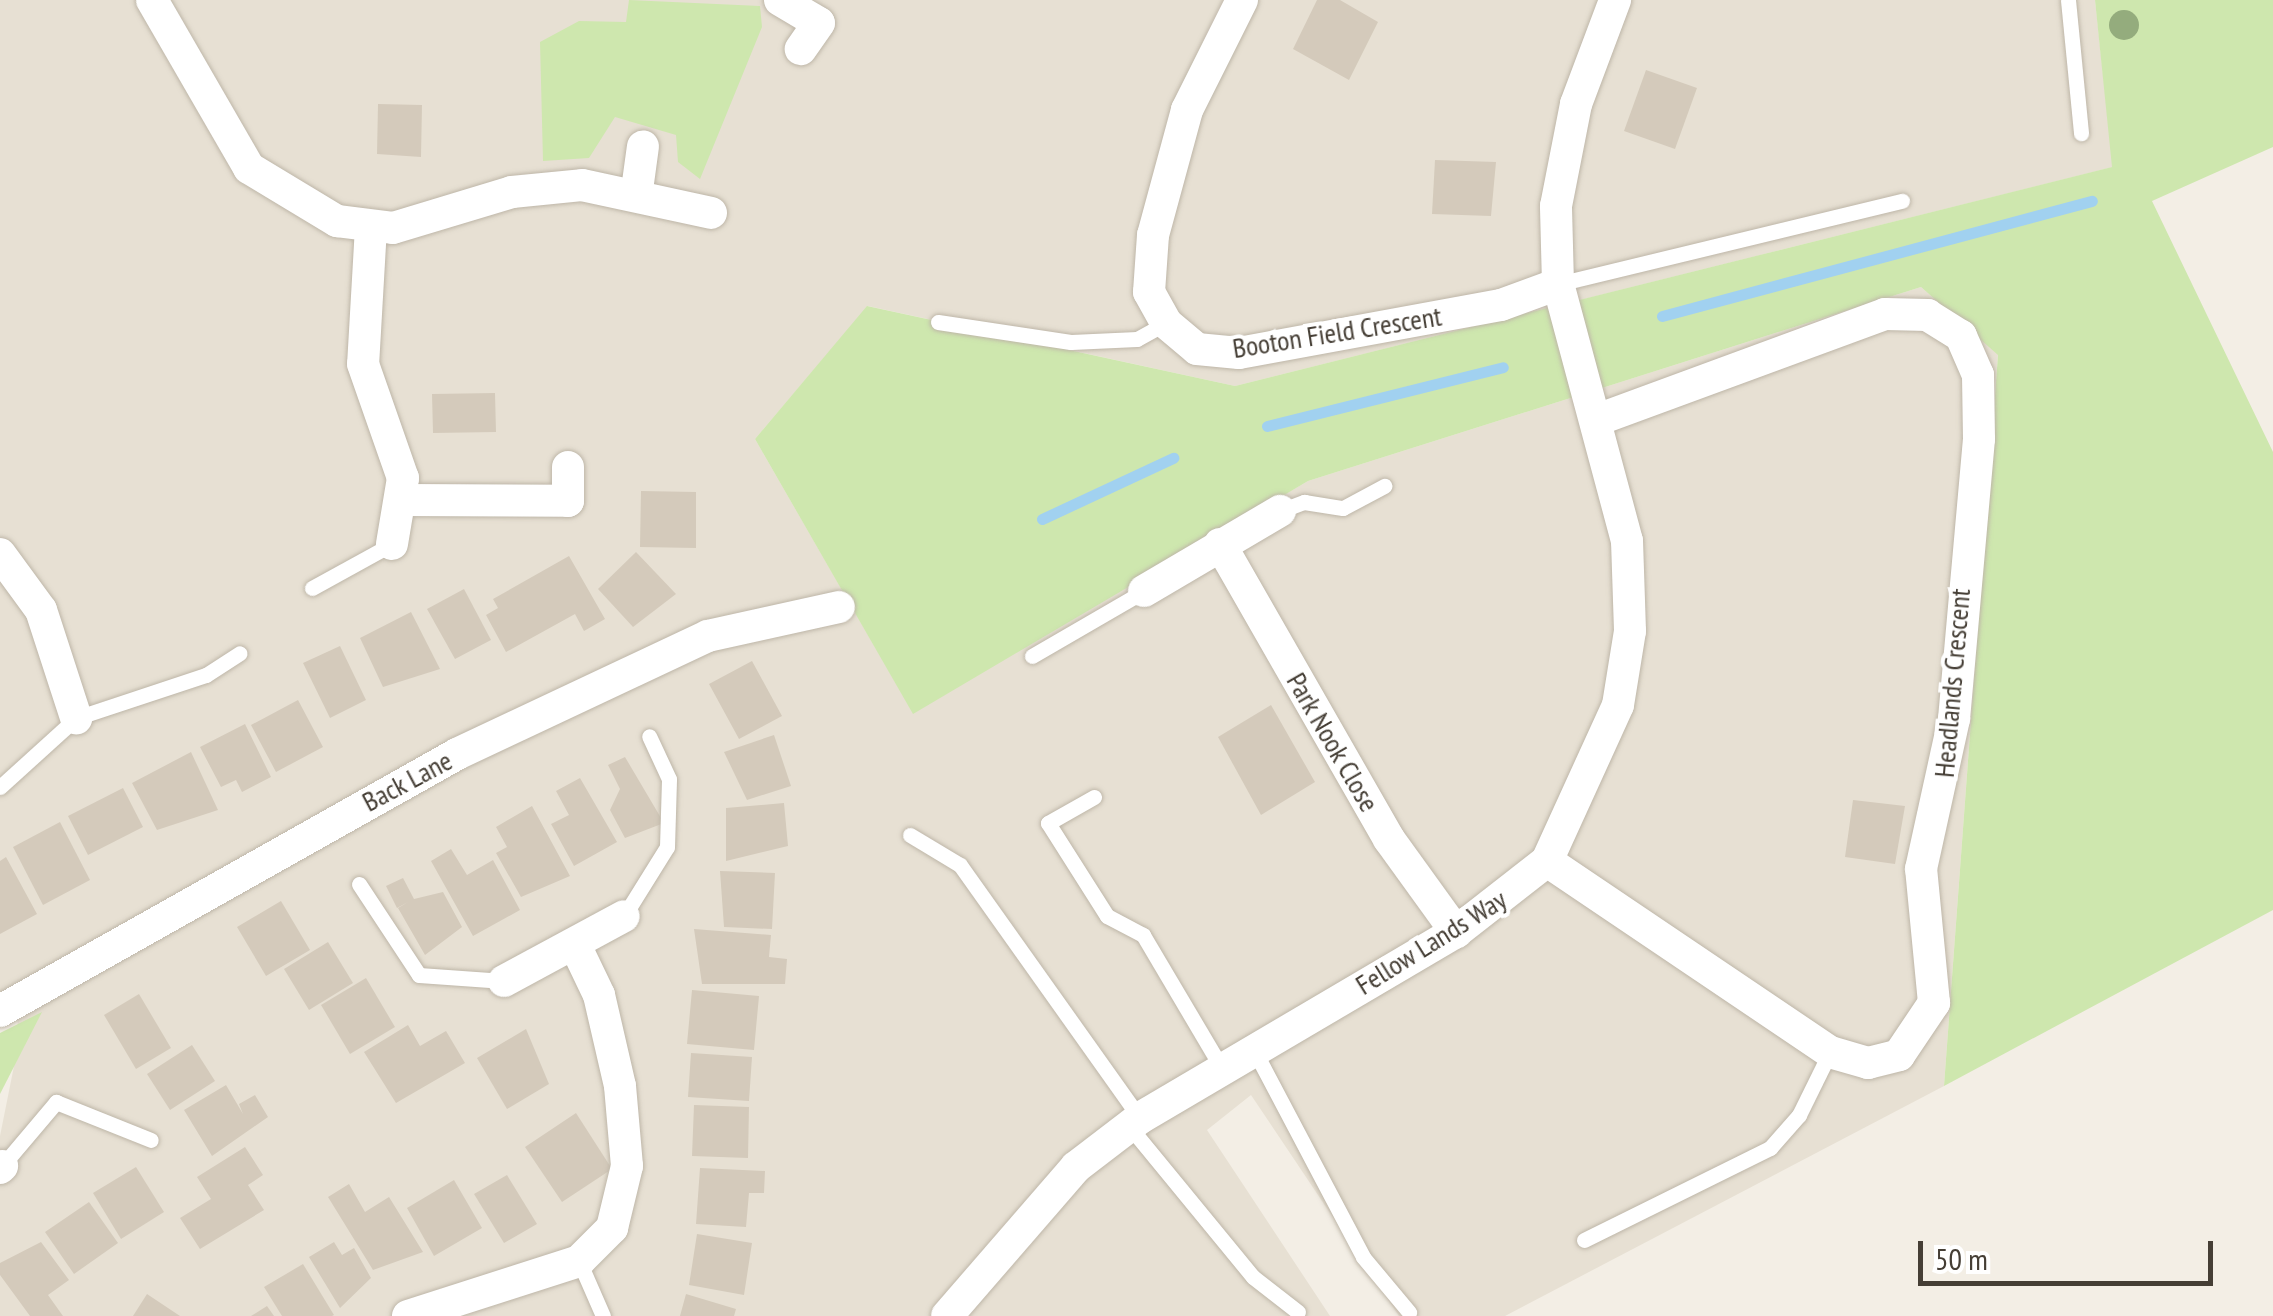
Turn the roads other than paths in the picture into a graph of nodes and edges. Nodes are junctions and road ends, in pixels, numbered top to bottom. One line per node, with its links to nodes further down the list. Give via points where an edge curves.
1 (152, 0): 12 (street, via 249,168 312,212)
2 (780, 0): 6 (street, via 819,23)
3 (1242, 0): 15 (street, via 1186,110 1154,235 1149,292)
4 (1615, 0): 13 (street, Fellow Lands Way, via 1572,121 1556,206)
5 (2068, 0): 7 (lane)
6 (801, 49)
7 (2081, 133)
8 (643, 146): 9 (street)
9 (637, 190): 11 (street); 12 (street, via 512,192 423,222)
10 (1902, 201): 13 (lane)
11 (711, 213)
12 (371, 227): 19 (street, via 363,364)
13 (1558, 284): 15 (street, Booton Field Crescent, via 1501,305 1239,353 1197,349); 16 (street, Fellow Lands Way)
14 (938, 322): 15 (lane, via 1071,342 1137,339)
15 (1166, 322)
16 (1597, 420): 34 (street, Fellow Lands Way, via 1627,541 1630,631 1618,704); 42 (street, Headlands Crescent, via 1885,314 1928,315 1961,336 1978,375 1954,719 1922,869 1934,1003 1899,1054 1868,1064)
17 (568, 468): 19 (street, via 568,500)
18 (1384, 486): 20 (lane, via 1344,508 1304,502)
19 (403, 500): 21 (street)
20 (1280, 512): 22 (street)
21 (392, 544): 24 (lane)
22 (1220, 544): 25 (street); 37 (street, Park Nook Close, via 1389,839)
23 (0, 554): 29 (street, via 41,610)
24 (312, 588)
25 (1144, 591): 28 (lane)
26 (839, 607): 40 (street, Back Lane, via 708,636 457,754)
27 (240, 653): 29 (lane, via 206,674)
28 (1032, 656)
29 (76, 718): 31 (lane)
30 (649, 736): 36 (lane, via 669,779 666,847)
31 (0, 788)
32 (1094, 797): 43 (lane, via 1048,824 1107,916 1143,935)
33 (910, 835): 44 (lane, via 960,865)
34 (1547, 861): 37 (street, Fellow Lands Way); 42 (street, Headlands Crescent)
35 (359, 884): 39 (lane, via 419,975)
36 (624, 916): 38 (street)
37 (1456, 932): 41 (street, Fellow Lands Way)
38 (575, 945): 39 (street); 48 (street, via 609,1029 627,1166 612,1228)
39 (504, 980)
40 (0, 1011)
41 (1253, 1048): 43 (street, Fellow Lands Way); 50 (lane, via 1363,1257)
42 (1830, 1052): 47 (lane, via 1799,1115 1770,1148)
43 (1221, 1067): 44 (street, Fellow Lands Way)
44 (1134, 1122): 49 (lane, via 1253,1277); 53 (street, Fellow Lands Way, via 1020,1225)
45 (151, 1140): 46 (lane, via 56,1102)
46 (1, 1167)
47 (1584, 1240)
48 (579, 1260): 51 (street); 52 (lane)
49 (1298, 1312)
50 (1410, 1312)
51 (408, 1316)
52 (603, 1316)
53 (948, 1316)

